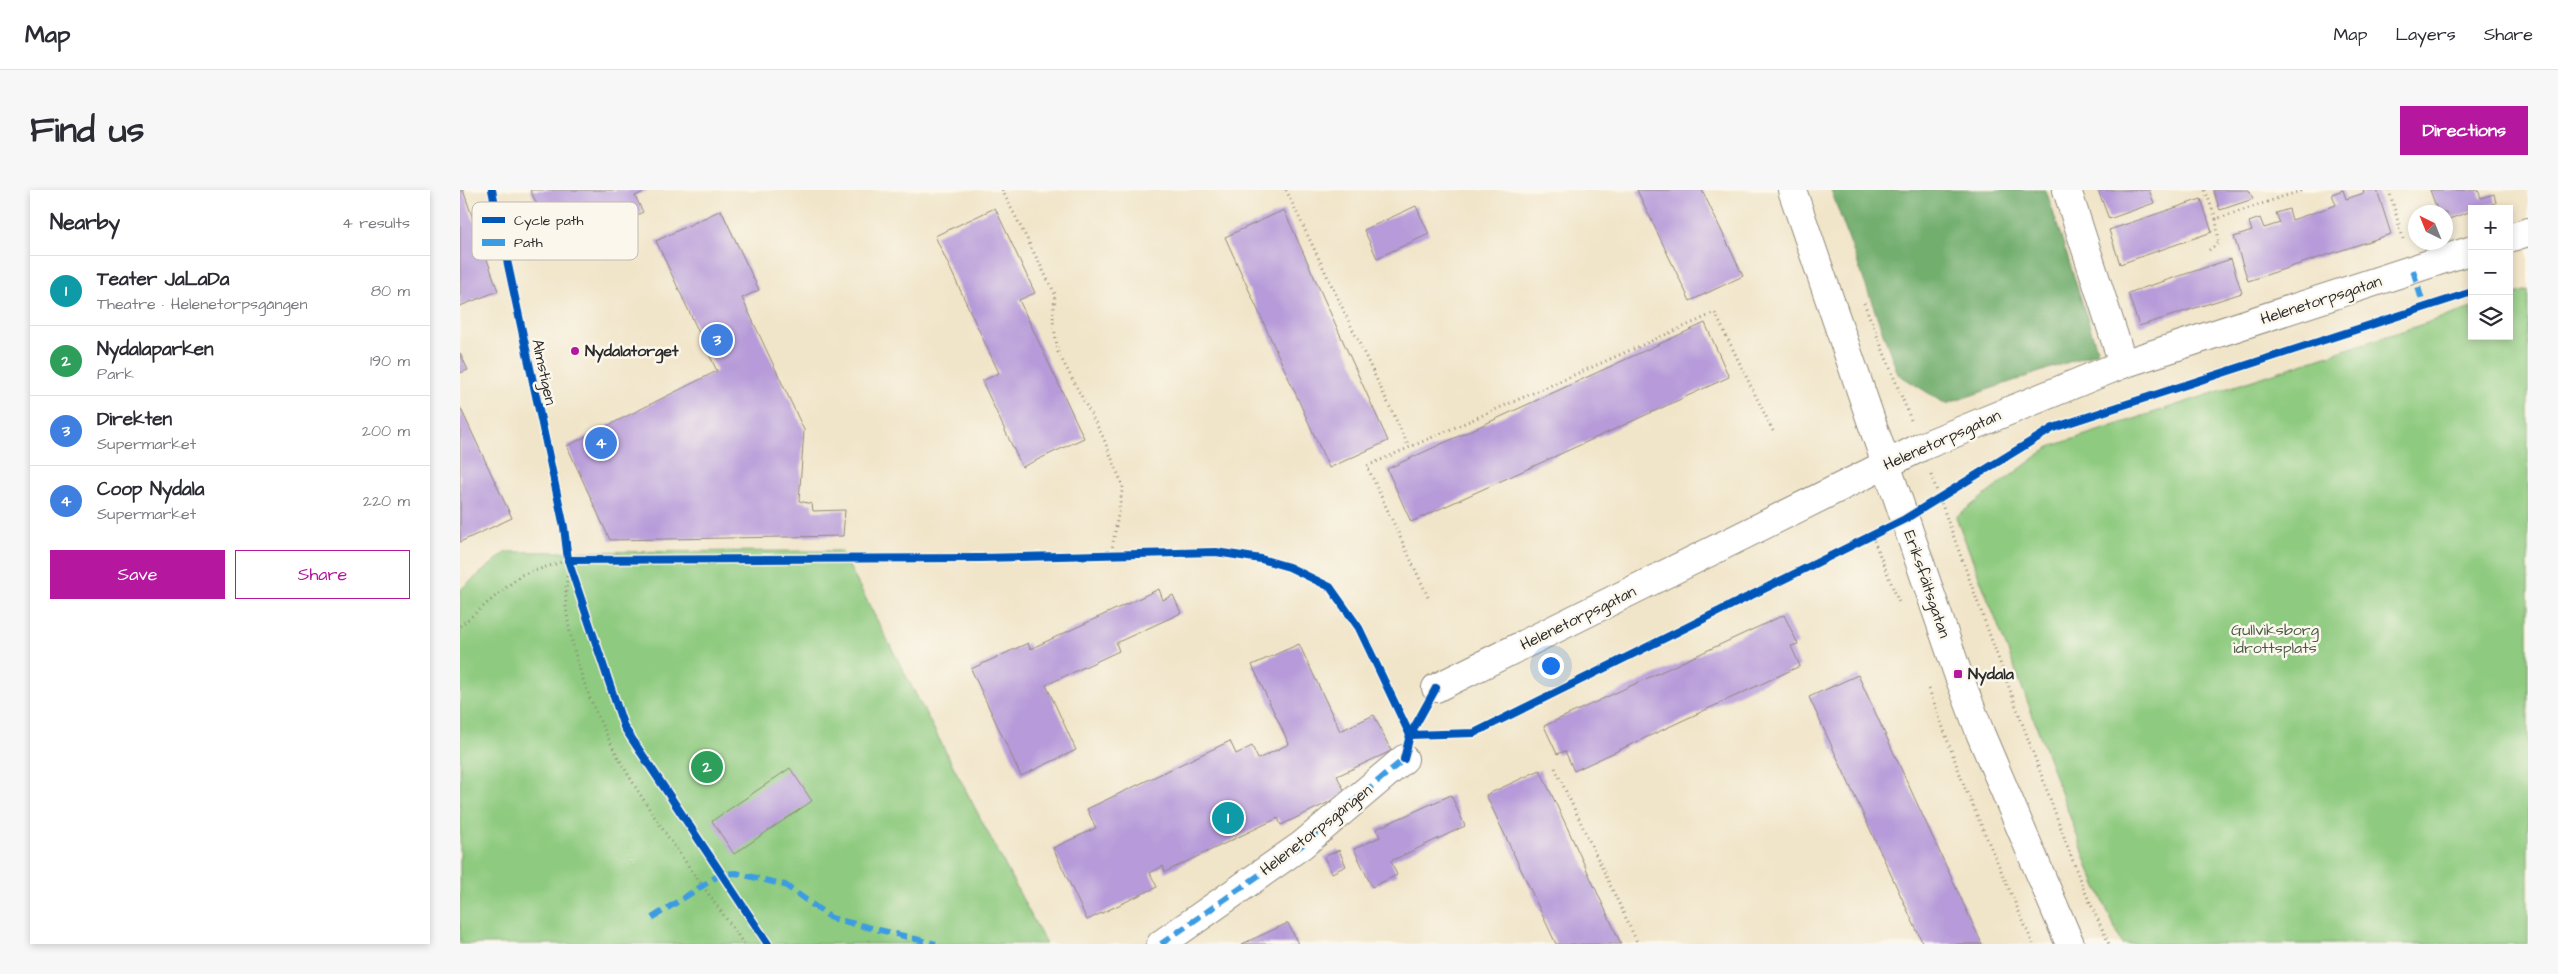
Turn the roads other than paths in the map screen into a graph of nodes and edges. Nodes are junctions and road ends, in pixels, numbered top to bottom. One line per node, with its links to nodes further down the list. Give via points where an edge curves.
1 (1792, 190): 7 (street, Eriksfältsgatan)
2 (2067, 190): 6 (street)
3 (2528, 232): 4 (street)
4 (2513, 237)
5 (2468, 251): 6 (street, Helenetorpsgatan)
6 (2123, 364): 7 (street, Helenetorpsgatan)
7 (1887, 464): 8 (street, Helenetorpsgatan); 11 (street, Eriksfältsgatan, via 1981,735)
8 (1436, 688)
9 (1404, 759): 10 (street, Helenetorpsgången, via 1302,845)
10 (1161, 944)
11 (2070, 944)

